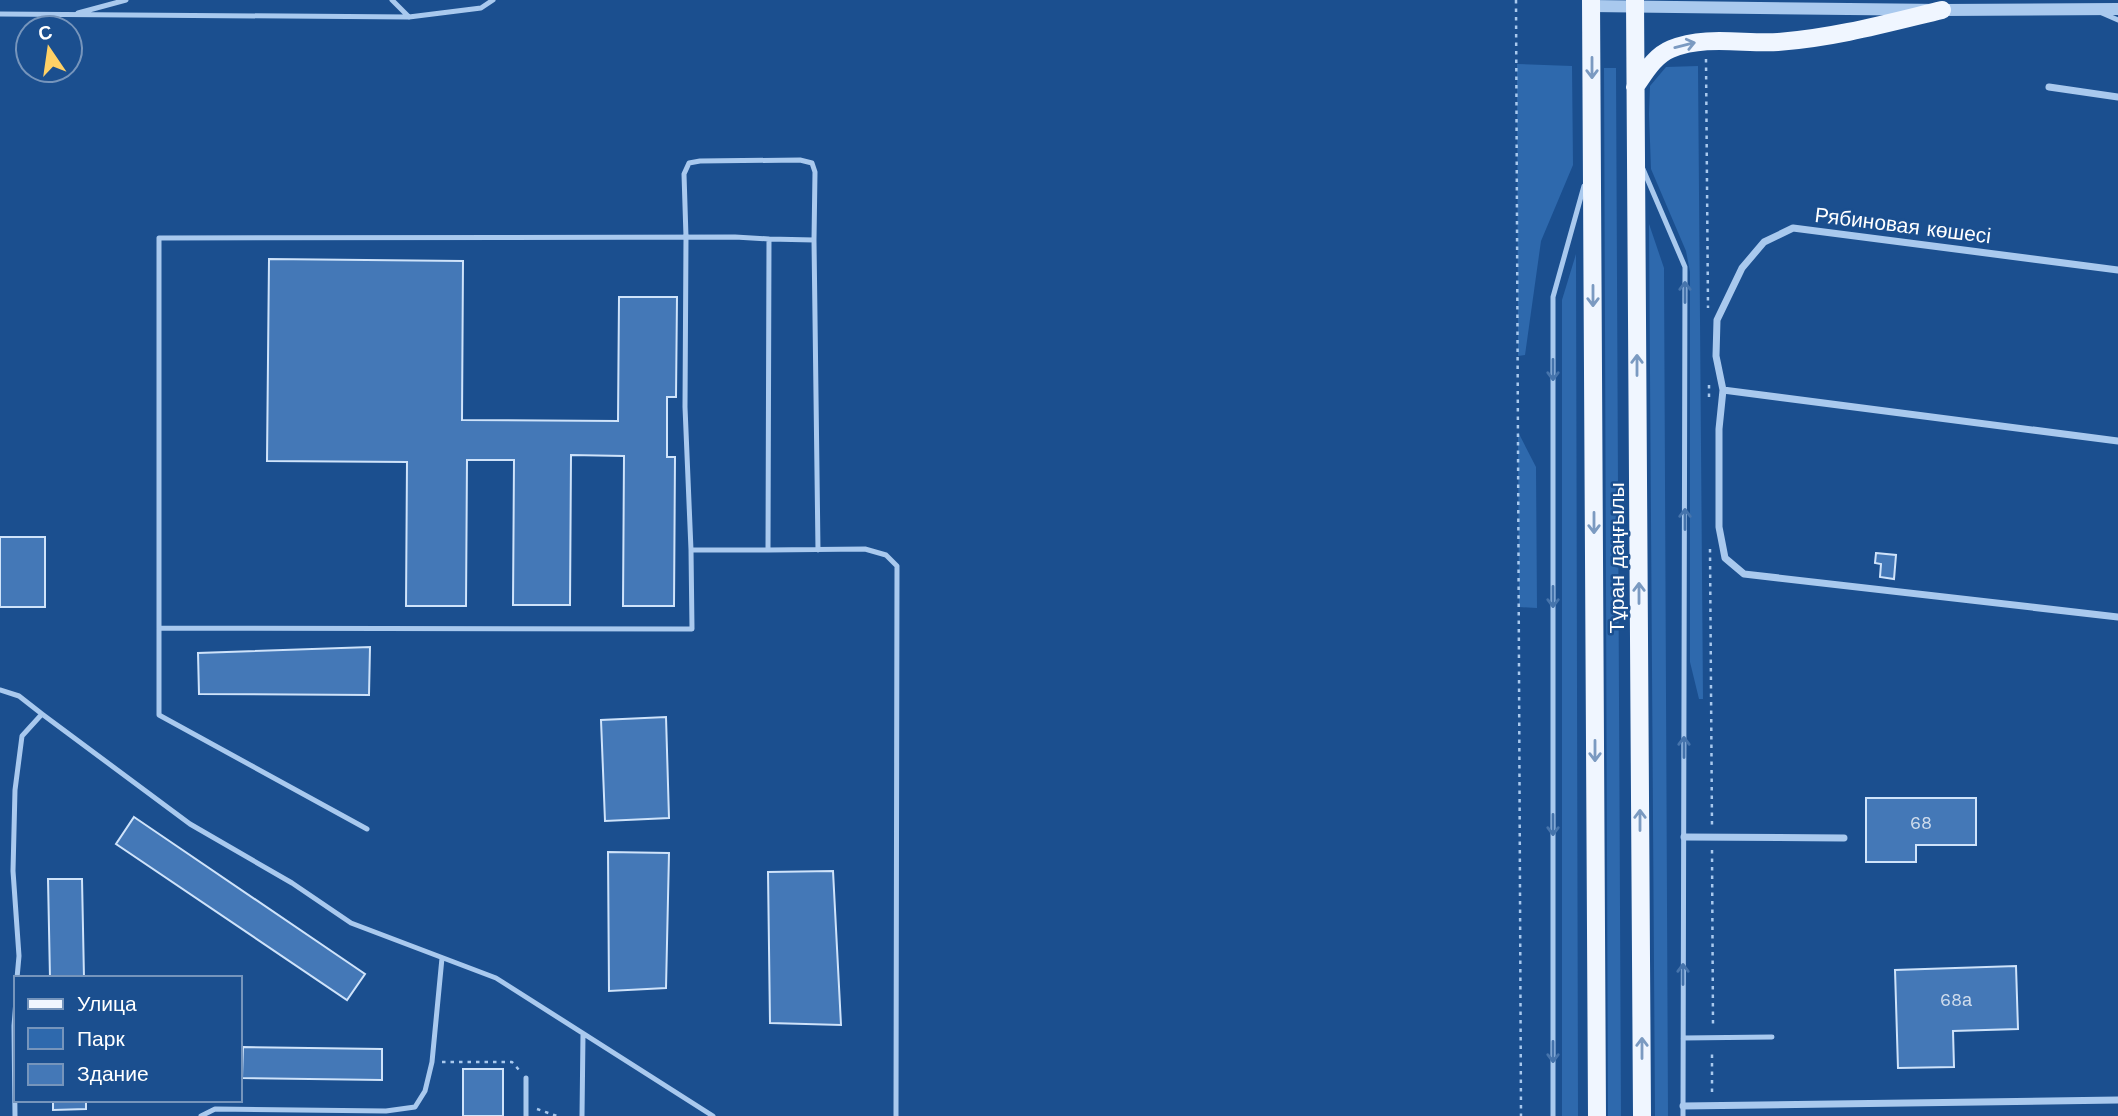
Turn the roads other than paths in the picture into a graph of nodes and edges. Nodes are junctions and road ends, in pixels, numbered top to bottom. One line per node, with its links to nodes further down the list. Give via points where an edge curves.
1 (127, 0): 9 (lane)
2 (392, 0): 11 (lane)
3 (493, 0): 11 (lane, via 481,8)
4 (1591, 3): 5 (street); 17 (main road, Тұран даңғылы, one-way to 17)
5 (1635, 3): 8 (street); 13 (main road, Тұран даңғылы)
6 (2093, 9): 7 (street); 8 (street); 12 (lane)
7 (2118, 9)
8 (1942, 10): 13 (main road, one-way to 8, via 1653,61 1692,42 1776,42 1829,36)
9 (75, 14)
10 (84, 15): 11 (lane)
11 (409, 17)
12 (2118, 20)
13 (1635, 87): 16 (main road, Тұран даңғылы)
14 (2049, 87): 15 (street)
15 (2118, 97)
16 (1636, 151): 32 (lane, one-way to 16, via 1685,267); 51 (main road, Тұран даңғылы, one-way to 16)
17 (1592, 160): 49 (lane, one-way to 49, via 1553,297); 50 (main road, Тұран даңғылы, one-way to 50)
18 (686, 237): 19 (lane); 20 (lane, via 684,174 689,163 800,160 812,163 816,172); 24 (lane, via 685,407); 28 (lane, via 159,238)
19 (769, 239): 20 (lane); 25 (lane)
20 (814, 240): 26 (lane)
21 (2118, 270): 22 (street, Рябиновая көшесі, via 1793,228 1764,242 1742,268 1717,320 1716,356)
22 (1724, 390): 23 (street); 27 (street, via 1719,429 1719,527 1725,558 1744,574)
23 (2118, 441)
24 (691, 550): 25 (lane); 28 (lane, via 692,629)
25 (768, 550): 26 (lane)
26 (818, 550): 48 (lane, via 865,549 886,555 897,566)
27 (2118, 617)
28 (159, 628): 31 (lane, via 159,715)
29 (0, 690): 30 (lane, via 19,696)
30 (42, 714): 34 (lane, via 190,824 351,923); 35 (lane, via 22,736 15,790)
31 (367, 829)
32 (1684, 837): 33 (street); 38 (lane, one-way to 32)
33 (1843, 838)
34 (442, 958): 36 (lane, via 496,978); 42 (lane, via 432,1062 425,1091)
35 (17, 976)
36 (583, 1034): 46 (lane); 47 (lane)
37 (1772, 1037): 38 (lane)
38 (1683, 1038): 41 (lane)
39 (526, 1078): 45 (lane)
40 (2118, 1100): 41 (street)
41 (1683, 1106): 52 (lane)
42 (415, 1107): 43 (lane, via 386,1111 215,1109); 44 (lane)
43 (201, 1116)
44 (415, 1116)
45 (526, 1116)
46 (582, 1116)
47 (713, 1116)
48 (896, 1116)
49 (1553, 1116)
50 (1597, 1116)
51 (1642, 1116)
52 (1683, 1116)

